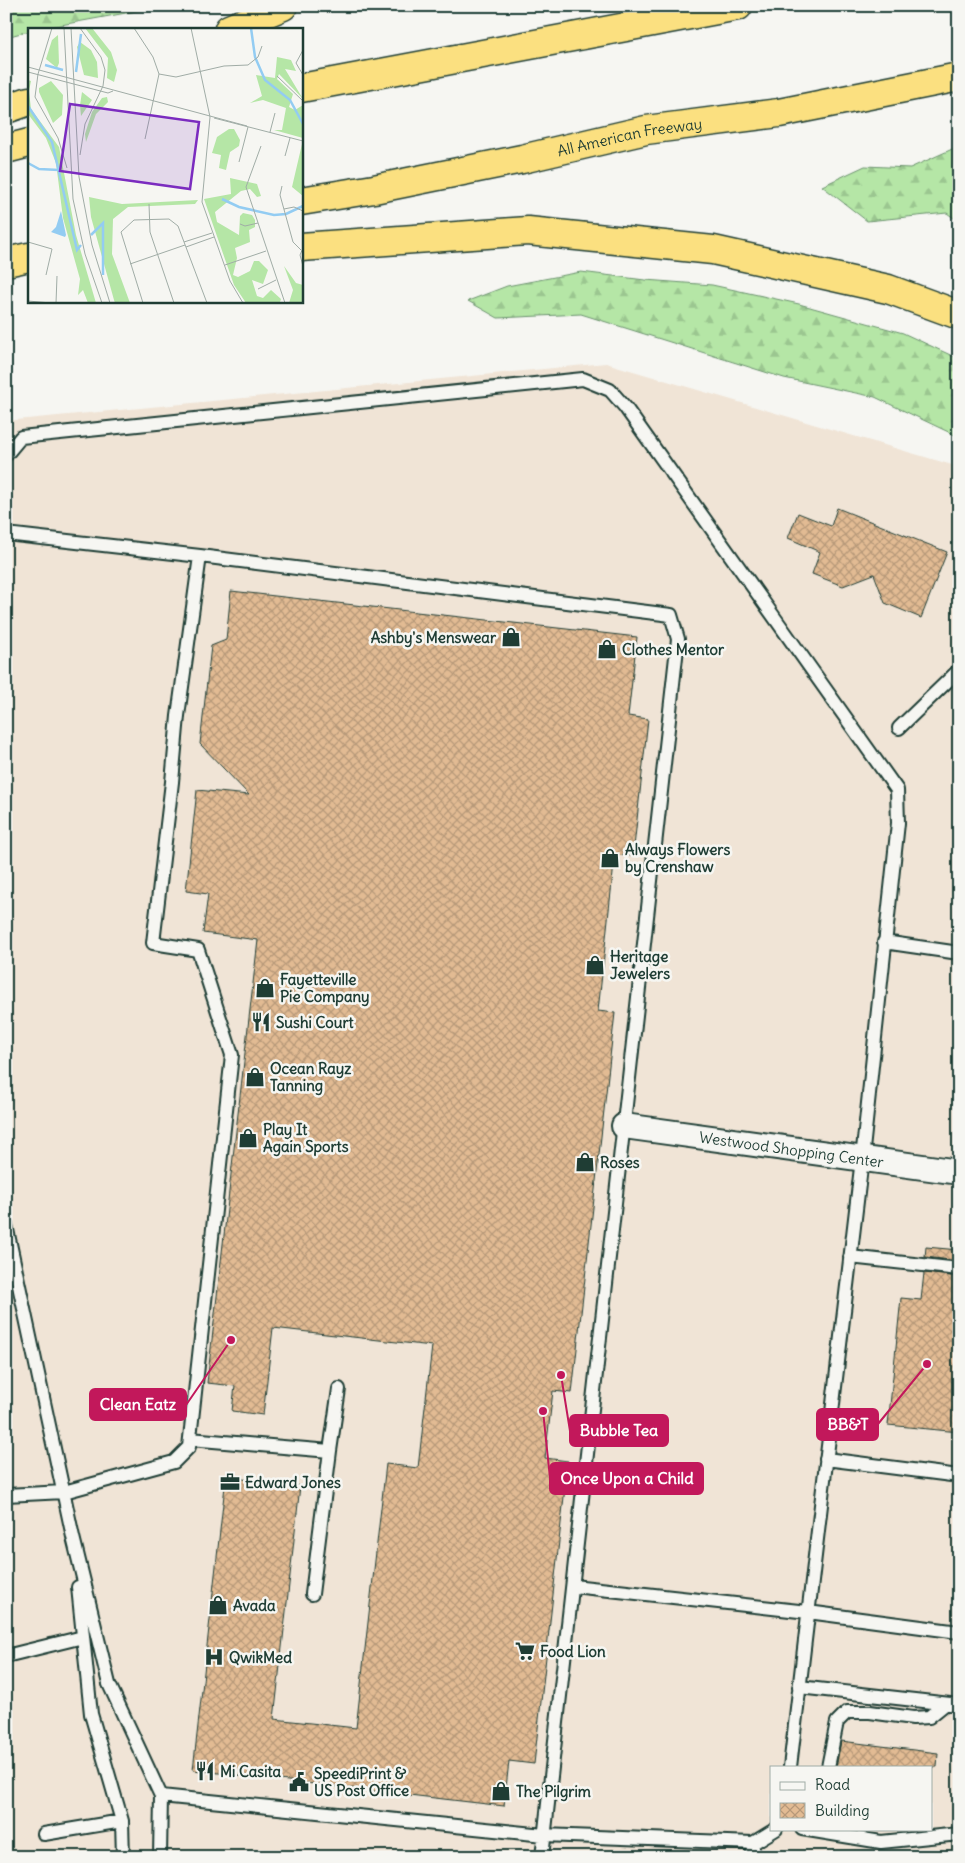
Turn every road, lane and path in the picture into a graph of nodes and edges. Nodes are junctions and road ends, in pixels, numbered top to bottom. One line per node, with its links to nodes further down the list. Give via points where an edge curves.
1 (283, 6): 3 (highway)
2 (738, 6): 5 (highway)
3 (231, 28)
4 (959, 77): 10 (highway, All American Freeway, via 779,112 646,130 522,159)
5 (302, 88)
6 (28, 101): 7 (highway)
7 (6, 109)
8 (28, 143): 9 (highway)
9 (6, 149)
10 (302, 201)
11 (302, 247): 16 (highway, via 528,230 713,250 888,289)
12 (28, 257): 13 (highway)
13 (6, 262)
14 (28, 268): 15 (highway)
15 (6, 269)
16 (959, 315)
17 (6, 455): 22 (lane, via 21,437 76,431 583,379 610,390 897,790 898,823)
18 (6, 534): 19 (lane)
19 (200, 556): 24 (lane, via 671,614 678,639); 31 (lane, via 178,716 153,943 198,950 232,1055)
20 (959, 670): 21 (lane)
21 (899, 728)
22 (884, 942): 23 (lane); 25 (lane)
23 (959, 952)
24 (624, 1126): 25 (street, Westwood Shopping Center); 38 (lane)
25 (862, 1159): 26 (street, Westwood Shopping Center); 28 (lane)
26 (959, 1172)
27 (6, 1225): 35 (lane)
28 (850, 1257): 29 (lane); 33 (lane)
29 (959, 1269)
30 (339, 1388): 32 (lane)
31 (190, 1439): 32 (lane); 35 (lane, via 189,1447 174,1462)
32 (330, 1451): 39 (lane)
33 (826, 1459): 34 (lane); 40 (lane)
34 (959, 1476)
35 (64, 1492): 36 (lane); 37 (lane)
36 (6, 1495)
37 (73, 1537): 42 (lane); 49 (lane, via 108,1684)
38 (573, 1586): 40 (lane); 55 (lane)
39 (312, 1594)
40 (808, 1612): 41 (lane); 44 (lane)
41 (959, 1632)
42 (83, 1637): 43 (lane); 50 (lane, via 91,1714)
43 (10, 1654)
44 (799, 1687): 45 (lane); 47 (lane)
45 (945, 1704): 46 (lane); 48 (lane, via 929,1717 847,1712 836,1722)
46 (959, 1705)
47 (790, 1766)
48 (828, 1766)
49 (161, 1796): 55 (lane); 58 (lane)
50 (122, 1821): 53 (lane); 57 (lane)
51 (774, 1830): 56 (lane)
52 (821, 1831): 54 (lane, via 881,1842)
53 (44, 1834)
54 (959, 1834)
55 (544, 1835): 56 (lane); 59 (lane)
56 (753, 1843): 60 (lane)
57 (123, 1857)
58 (160, 1857)
59 (542, 1857)
60 (752, 1857)

